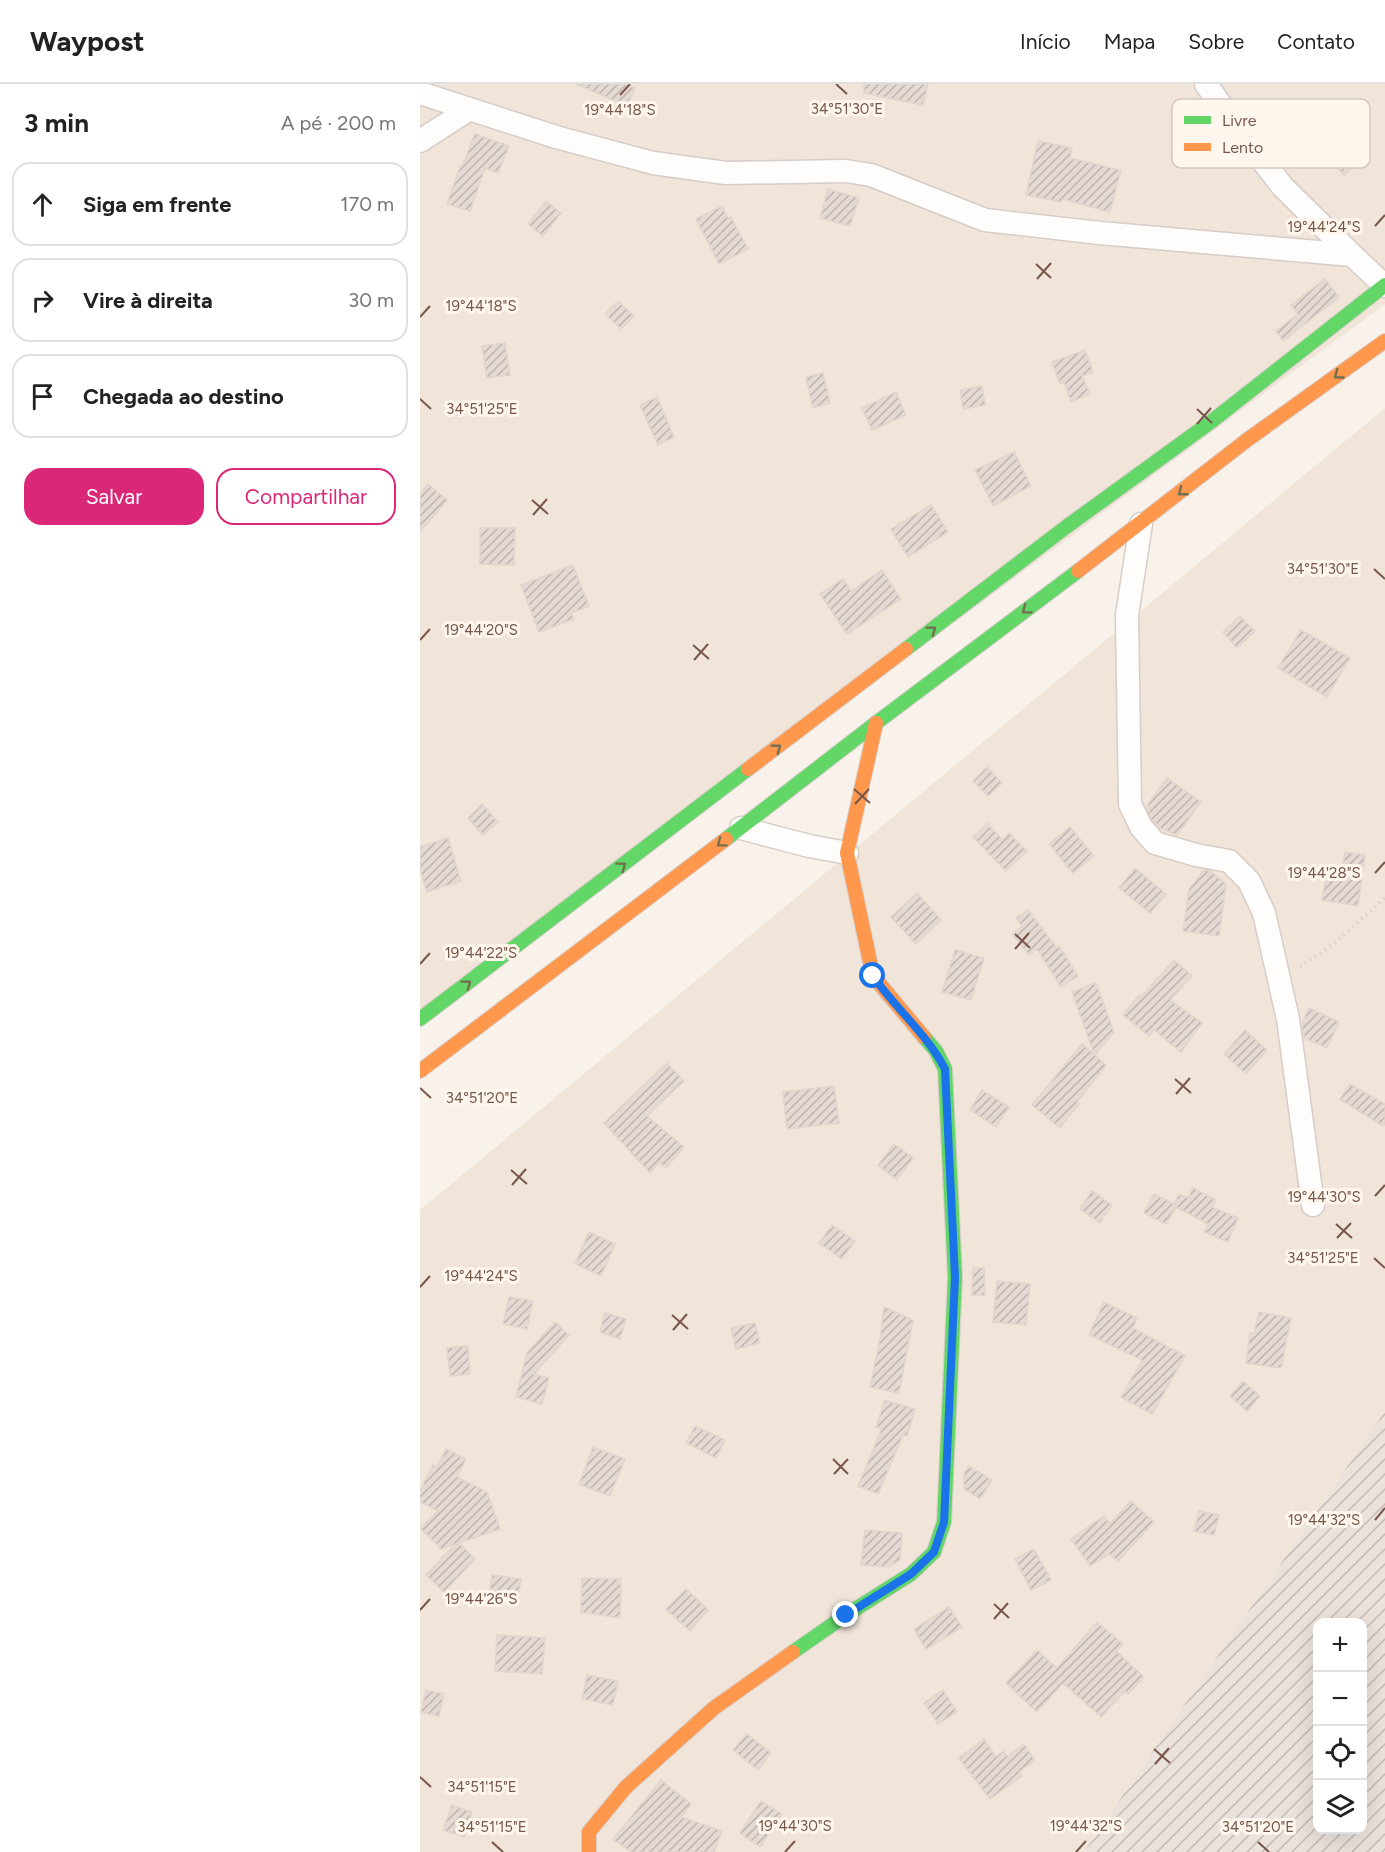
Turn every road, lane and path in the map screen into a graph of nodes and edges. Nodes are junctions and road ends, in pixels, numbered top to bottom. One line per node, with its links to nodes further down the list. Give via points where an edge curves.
1 (1206, 84): 3 (street)
2 (420, 93): 4 (street)
3 (1216, 99)
4 (468, 110): 5 (street); 7 (street, via 652,163 726,173 846,171 871,175 985,220)
5 (420, 141)
6 (1268, 168): 7 (street)
7 (1352, 255): 8 (street)
8 (1385, 285): 16 (main road, one-way to 8, via 1066,527 1212,421)
9 (1385, 340): 10 (main road, one-way to 10, via 1247,440)
10 (1141, 524): 11 (main road, one-way to 11); 15 (street, via 1127,615 1131,804 1141,827 1155,843 1228,861 1250,881 1264,913)
11 (876, 723): 12 (main road); 13 (main road)
12 (741, 828): 13 (street); 17 (main road, one-way to 17)
13 (847, 853): 19 (main road, via 873,976 936,1051 945,1069 955,1277 944,1522 934,1552 911,1574 714,1708 626,1787 589,1832)
14 (1385, 898): 15 (path, via 1336,942)
15 (1280, 981): 18 (street)
16 (420, 1019)
17 (420, 1071)
18 (1313, 1205)
19 (589, 1852)

